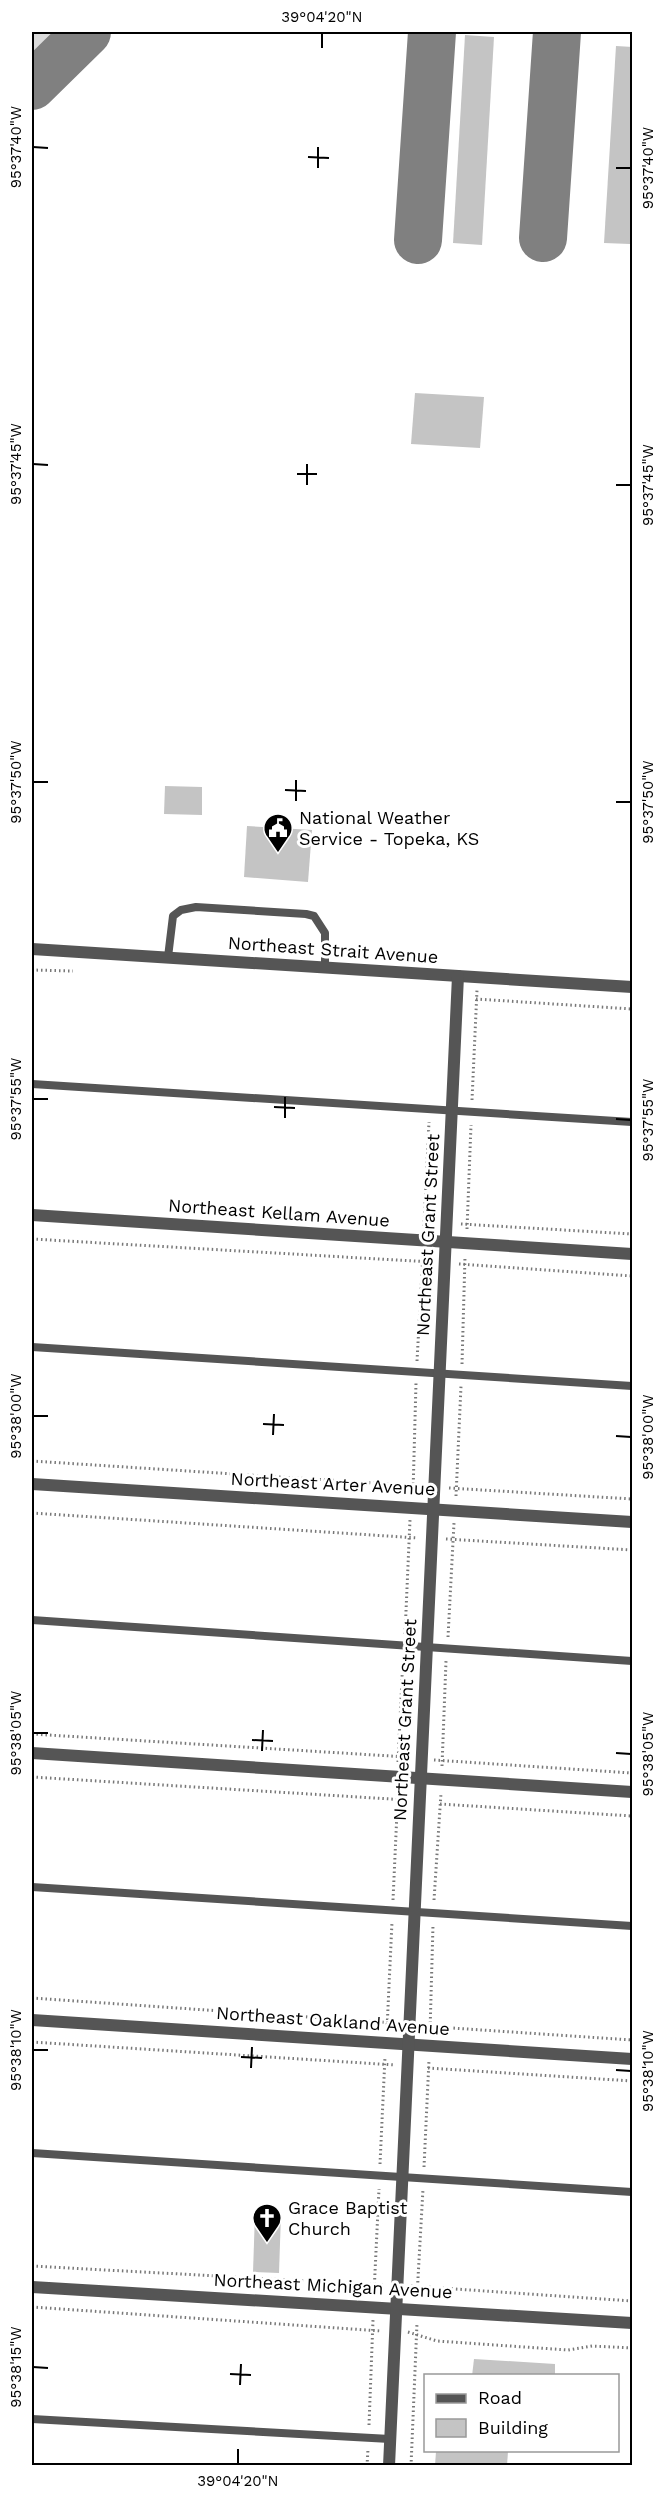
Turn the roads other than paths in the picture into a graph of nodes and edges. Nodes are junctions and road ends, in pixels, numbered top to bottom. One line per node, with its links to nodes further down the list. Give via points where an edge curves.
1 (32, 949): 2 (street, Northeast Strait Avenue)
2 (168, 957): 3 (street, Northeast Strait Avenue); 3 (lane, via 173,916 182,910 306,914 315,916 325,933)
3 (325, 968): 4 (street, Northeast Strait Avenue)
4 (458, 976): 5 (street, Northeast Strait Avenue); 7 (street, Northeast Grant Street)
5 (633, 987)
6 (32, 1084): 7 (lane)
7 (452, 1110): 8 (lane); 10 (street, Northeast Grant Street)
8 (633, 1122)
9 (32, 1215): 10 (street, Northeast Kellam Avenue)
10 (446, 1242): 11 (street, Northeast Kellam Avenue); 13 (street, Northeast Grant Street)
11 (633, 1254)
12 (32, 1347): 13 (lane)
13 (439, 1374): 14 (lane); 16 (street, Northeast Grant Street)
14 (633, 1386)
15 (32, 1484): 16 (street, Northeast Arter Avenue)
16 (433, 1508): 17 (street, Northeast Arter Avenue); 19 (street, Northeast Grant Street)
17 (633, 1522)
18 (32, 1620): 19 (lane)
19 (427, 1648): 20 (lane); 22 (street, Northeast Grant Street)
20 (633, 1661)
21 (32, 1753): 22 (street)
22 (421, 1778): 23 (street); 25 (street, Northeast Grant Street)
23 (633, 1792)
24 (32, 1887): 25 (lane)
25 (414, 1912): 26 (lane); 28 (street, Northeast Grant Street)
26 (633, 1926)
27 (32, 2020): 28 (street, Northeast Oakland Avenue)
28 (408, 2044): 29 (street, Northeast Oakland Avenue); 31 (street, Northeast Grant Street)
29 (633, 2059)
30 (32, 2153): 31 (lane)
31 (402, 2176): 32 (lane); 34 (street, Northeast Grant Street)
32 (633, 2192)
33 (32, 2287): 34 (street, Northeast Michigan Avenue)
34 (396, 2307): 35 (street, Northeast Michigan Avenue); 37 (street, Northeast Grant Street)
35 (633, 2323)
36 (32, 2419): 37 (lane)
37 (390, 2439): 38 (street, Northeast Grant Street)
38 (389, 2466)

